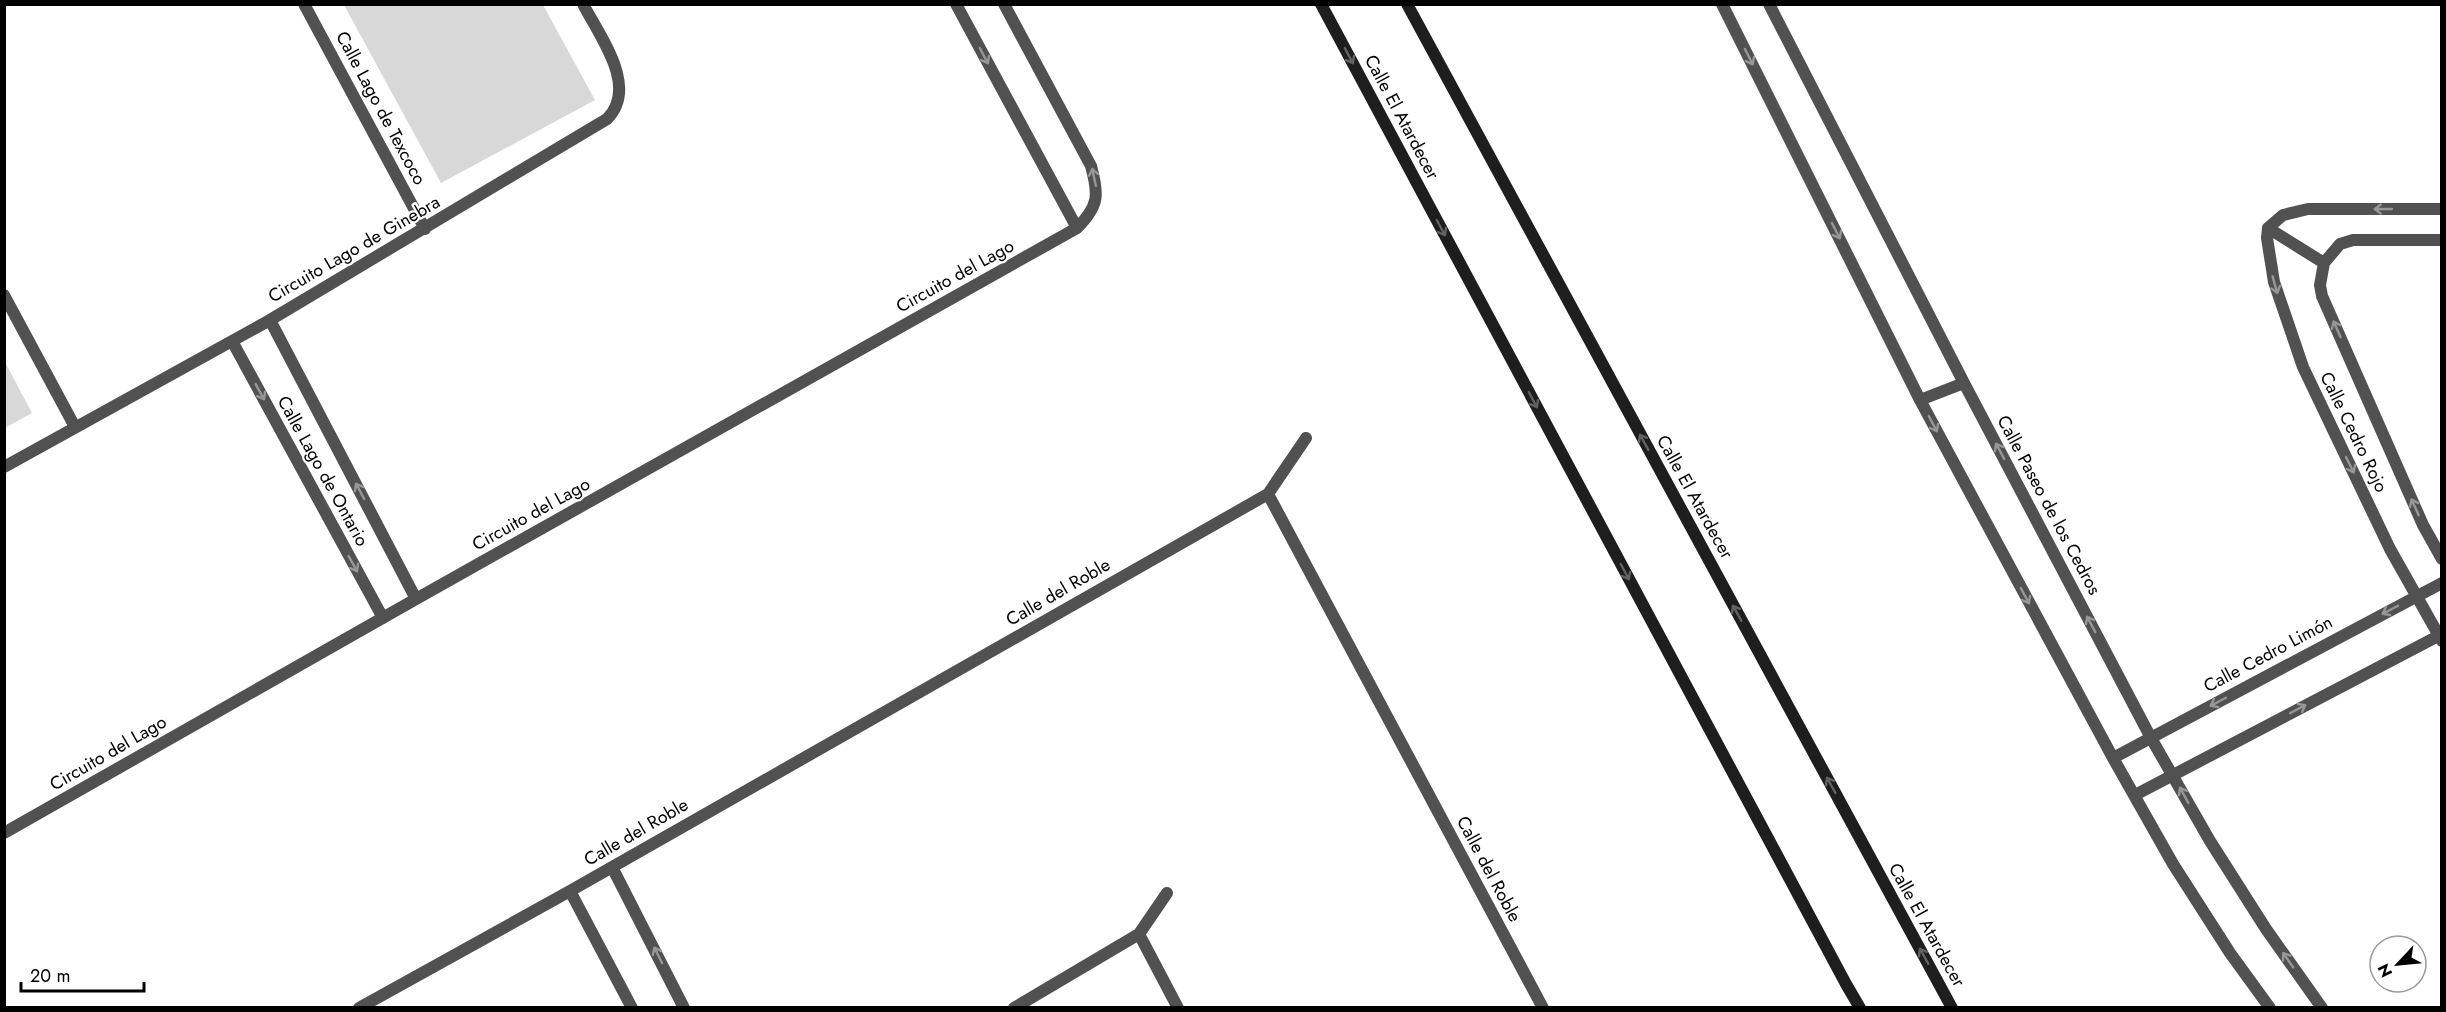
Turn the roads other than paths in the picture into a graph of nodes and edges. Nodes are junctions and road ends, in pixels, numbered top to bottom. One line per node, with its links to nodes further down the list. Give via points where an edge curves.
1 (304, 4): 12 (street, Calle Lago de Texcoco)
2 (584, 4): 12 (street, Circuito Lago de Ginebra, via 621,86 614,113)
3 (956, 4): 10 (street, one-way to 10)
4 (1004, 4): 10 (street, Circuito del Lago, one-way to 4, via 1091,215 1096,198 1091,165)
5 (1321, 4): 45 (street, Calle El Atardecer, one-way to 45)
6 (1407, 4): 46 (street, Calle El Atardecer, one-way to 6)
7 (1722, 4): 19 (street, one-way to 19)
8 (1769, 4): 18 (street, Calle Paseo de los Cedros)
9 (2442, 209): 11 (street, one-way to 11, via 2308,209 2283,215)
10 (1077, 228): 27 (street, Circuito del Lago)
11 (2268, 228): 14 (street); 26 (street, Calle Cedro Rojo, one-way to 26, via 2274,282 2303,367)
12 (425, 229): 16 (street, Circuito Lago de Ginebra)
13 (2442, 240): 14 (street, via 2353,240 2340,244)
14 (2324, 263): 24 (street, Calle Cedro Rojo, one-way to 14, via 2423,525 2322,296)
15 (4, 295): 20 (street)
16 (270, 320): 17 (street, Circuito Lago de Ginebra); 27 (street, Calle Lago de Ontario, one-way to 16)
17 (232, 341): 20 (street, Circuito Lago de Ginebra); 28 (street, Calle Lago de Ontario, one-way to 28)
18 (1964, 383): 19 (street); 30 (street, Calle Paseo de los Cedros, one-way to 18)
19 (1920, 400): 31 (street, one-way to 31)
20 (75, 427): 22 (street, Circuito Lago de Ginebra)
21 (1305, 438): 23 (street)
22 (4, 467)
23 (1268, 494): 35 (street, Calle del Roble); 44 (street, Calle del Roble)
24 (2442, 559)
25 (2442, 583): 26 (street, Calle Cedro Limón)
26 (2415, 596): 29 (street, Calle Cedro Rojo); 30 (street, Calle Cedro Limón, one-way to 30)
27 (416, 599): 28 (street, Circuito del Lago)
28 (383, 618): 34 (street, Circuito del Lago)
29 (2440, 637): 32 (street, one-way to 29)
30 (2151, 738): 31 (street, Calle Cedro Limón); 32 (street, Calle Paseo de los Cedros)
31 (2113, 758): 33 (street)
32 (2173, 775): 33 (street); 48 (street, Calle Paseo de los Cedros, one-way to 32, via 2210,842)
33 (2135, 795): 47 (street, via 2173,864)
34 (4, 833)
35 (612, 867): 36 (street, Calle del Roble); 41 (street, one-way to 35)
36 (570, 891): 39 (street, Calle del Roble); 40 (street)
37 (1167, 893): 38 (street)
38 (1139, 934): 42 (street); 43 (street)
39 (359, 1008)
40 (632, 1008)
41 (684, 1008)
42 (1014, 1008)
43 (1178, 1008)
44 (1543, 1008)
45 (1860, 1008)
46 (1952, 1008)
47 (2270, 1008)
48 (2322, 1008)

